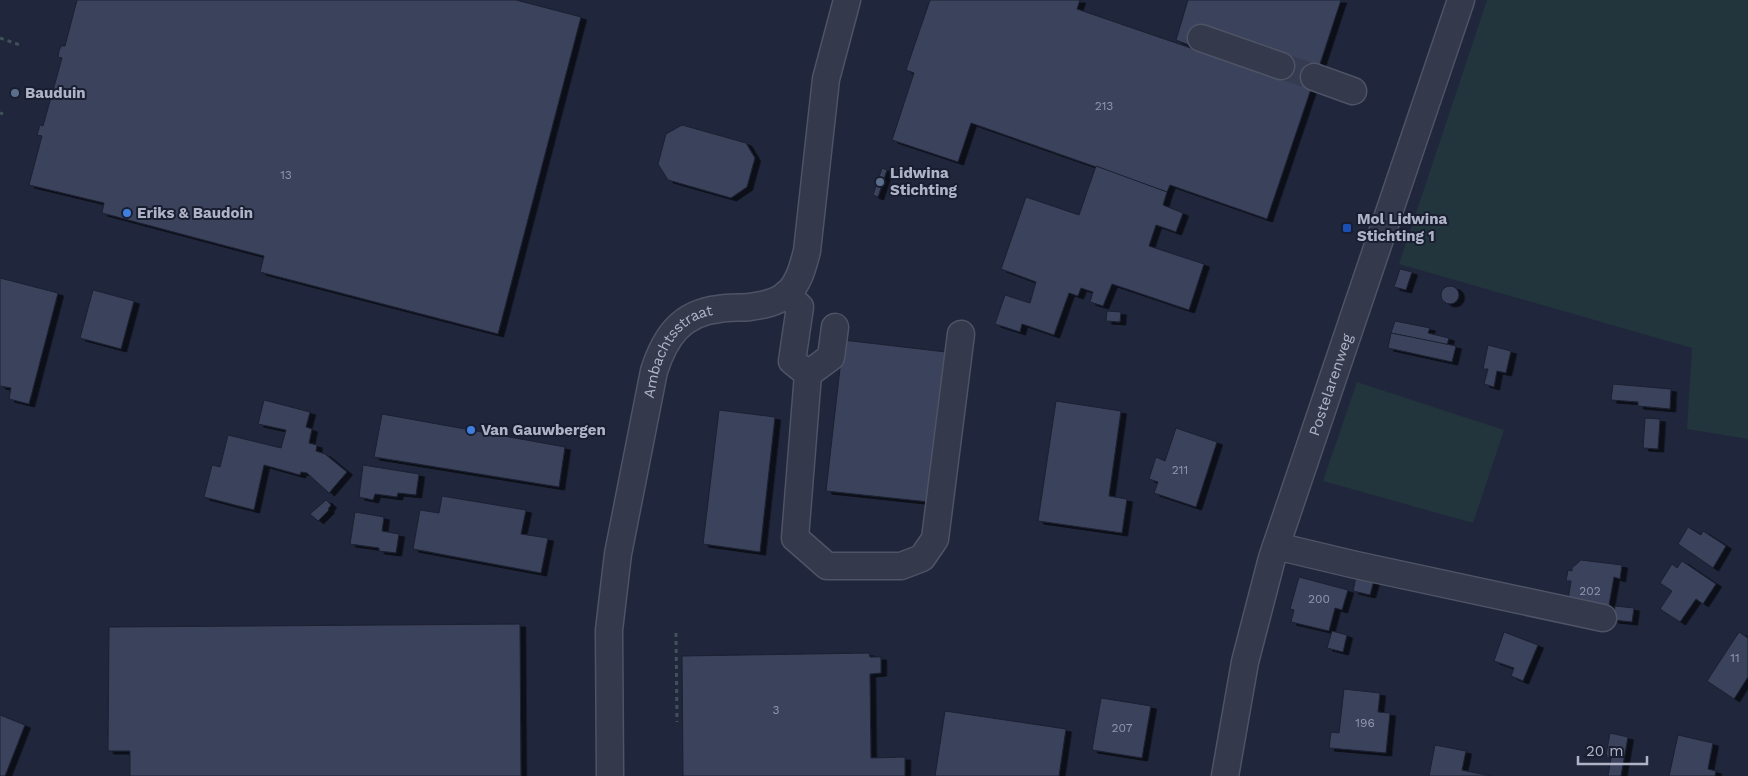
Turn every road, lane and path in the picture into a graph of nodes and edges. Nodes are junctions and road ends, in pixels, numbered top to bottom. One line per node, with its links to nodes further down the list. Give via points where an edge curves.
1 (1461, 0): 13 (street, Postelarenweg)
2 (841, 1): 9 (street, Ambachtsstraat, via 826,79 807,250 800,276)
3 (0, 38): 5 (path)
4 (1201, 38): 6 (street)
5 (20, 45)
6 (1281, 66)
7 (1314, 77): 8 (street)
8 (1354, 91)
9 (786, 294): 12 (street, via 800,307 792,361); 17 (street, Ambachtsstraat, via 769,304 700,313 684,321 660,352 617,564 609,630)
10 (835, 327): 12 (street, via 831,357)
11 (961, 334): 12 (street, via 935,539 922,558 901,566 827,566 795,538)
12 (808, 374)
13 (1276, 546): 14 (street); 18 (street, Postelarenweg, via 1245,662)
14 (1603, 618)
15 (676, 633): 16 (path)
16 (677, 722)
17 (610, 776)
18 (1225, 776)

